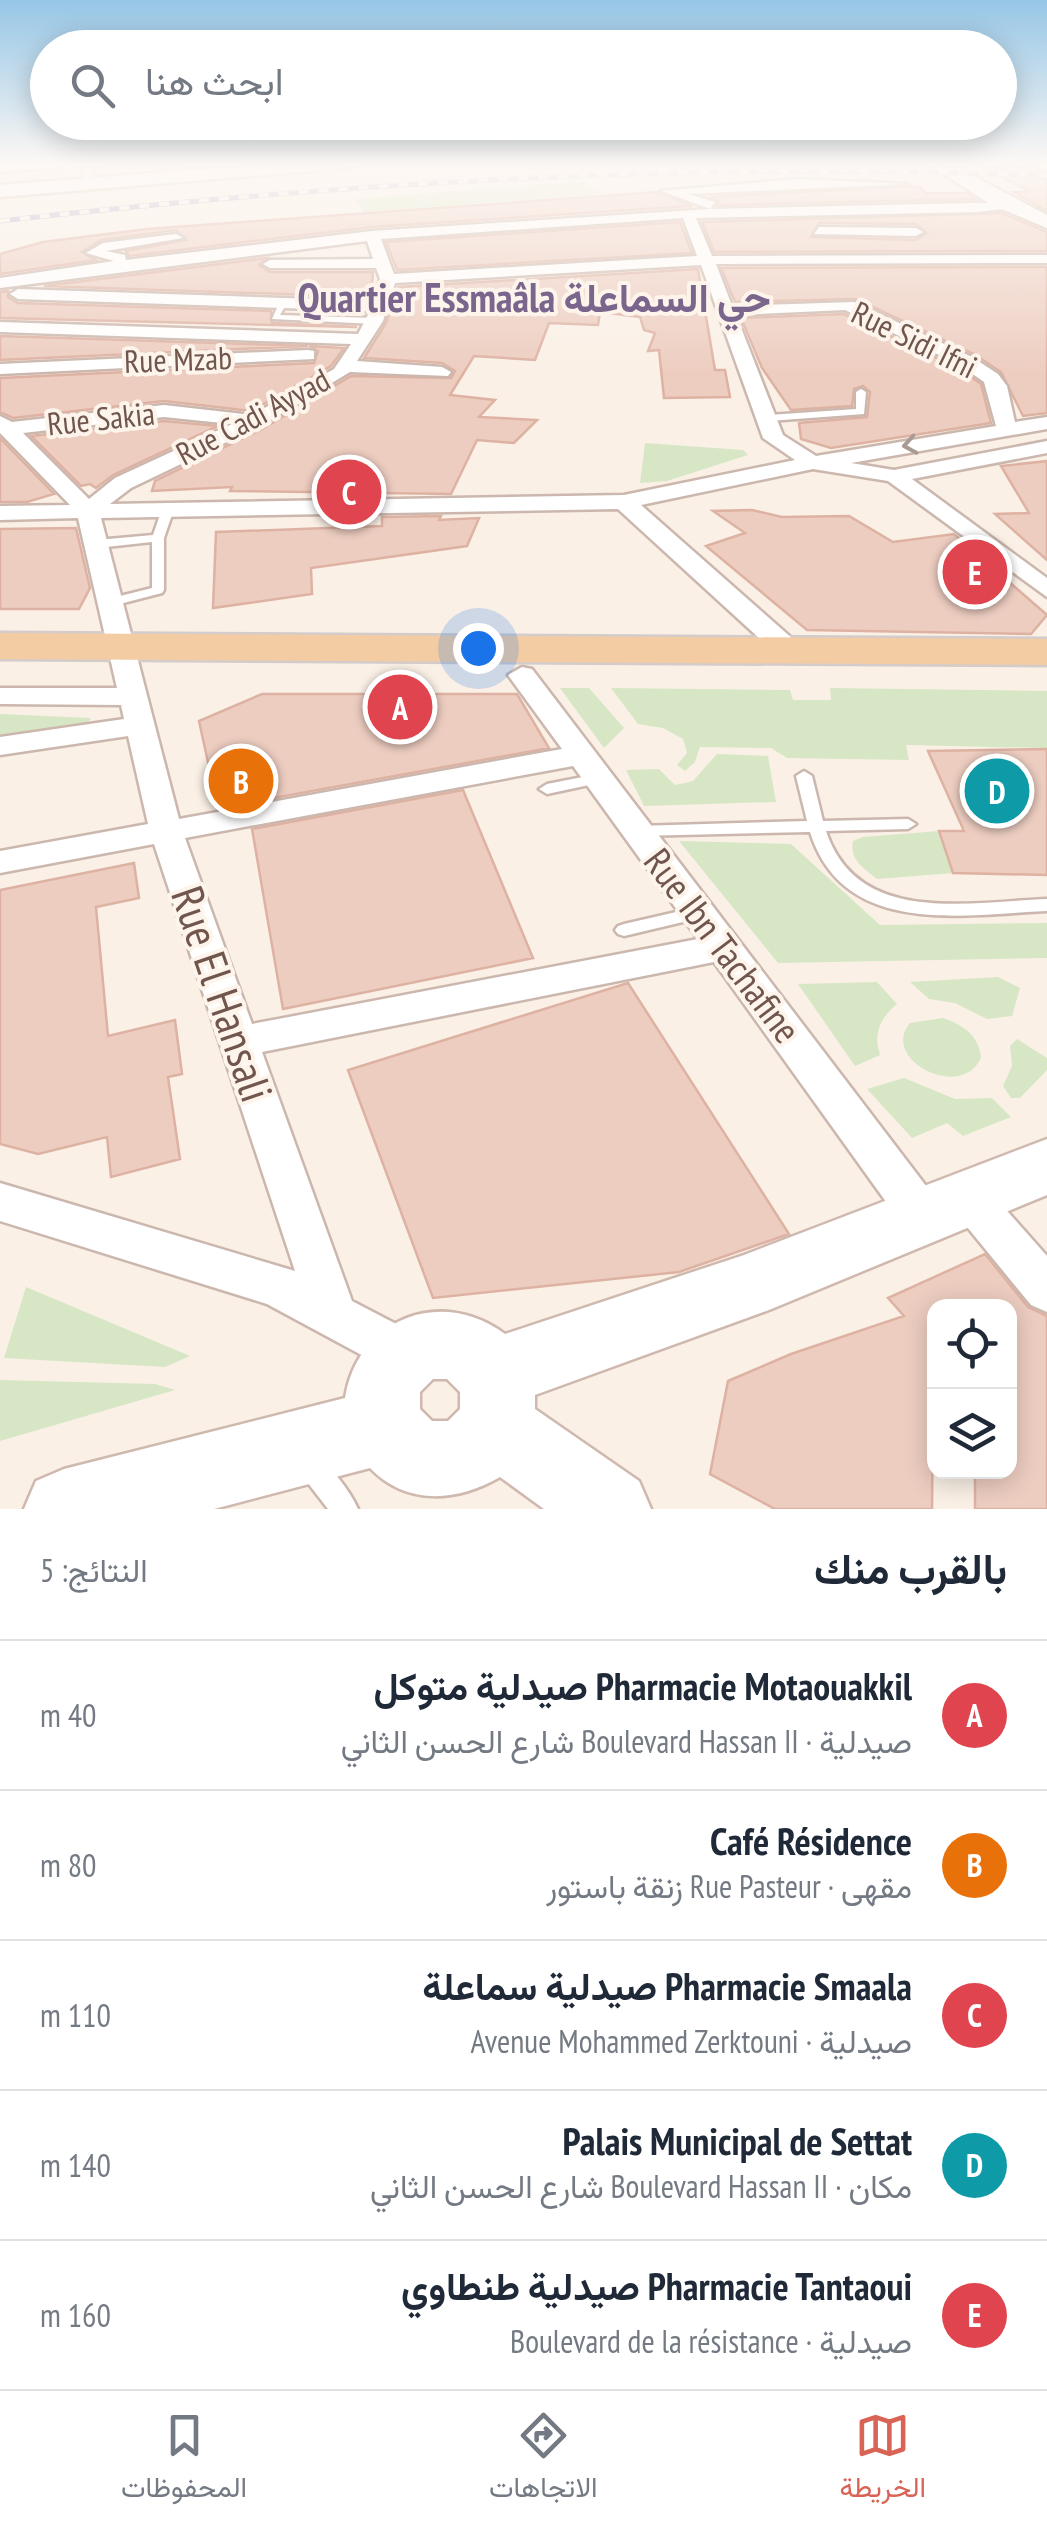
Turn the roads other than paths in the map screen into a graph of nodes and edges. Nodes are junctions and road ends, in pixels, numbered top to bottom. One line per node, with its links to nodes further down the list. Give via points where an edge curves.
1 (342, 233): 8 (street)
2 (391, 233): 6 (street)
3 (699, 233): 13 (street)
4 (821, 233): 11 (street)
5 (917, 233): 10 (street)
6 (372, 235): 8 (street); 21 (street)
7 (197, 236): 14 (street, via 103,246 93,253)
8 (346, 238): 9 (street)
9 (188, 257): 14 (street); 16 (street)
10 (936, 258): 11 (street); 12 (street)
11 (846, 259): 13 (street)
12 (1047, 259)
13 (706, 260): 20 (street); 21 (street)
14 (156, 261): 17 (street)
15 (255, 264): 21 (street)
16 (199, 272)
17 (0, 283)
18 (0, 293): 19 (street)
19 (215, 294): 21 (street); 21 (street); 23 (street)
20 (723, 311): 28 (street); 31 (street, Rue Sidi Ifni, via 854,307 991,378)
21 (372, 315): 23 (street); 24 (street, Rue Mzab); 26 (street); 29 (street, Rue Cadi Ayyad, via 332,379)
22 (0, 327): 23 (street)
23 (175, 332): 24 (street)
24 (146, 362): 25 (street, Rue Mzab)
25 (0, 368)
26 (442, 372)
27 (861, 392): 28 (lane, via 860,412)
28 (769, 418): 34 (street, via 773,438)
29 (255, 421): 32 (street, Rue Sakia, via 164,411); 38 (street, Rue Cadi Ayyad, via 123,483)
30 (1047, 423): 31 (street)
31 (1006, 428): 34 (street, one-way to 34)
32 (5, 432): 38 (street)
33 (1047, 447): 35 (street)
34 (812, 463): 35 (street); 36 (street)
35 (894, 476): 42 (street)
36 (624, 502): 37 (street); 46 (street)
37 (168, 509): 38 (street); 40 (lane)
38 (88, 511): 39 (street); 41 (street, Rue El Hansali)
39 (0, 513)
40 (158, 538): 41 (lane); 43 (lane, via 158,590)
41 (96, 544): 43 (street, Rue El Hansali)
42 (1047, 590)
43 (112, 602): 50 (street, Rue El Hansali)
44 (0, 646): 50 (main road)
45 (1047, 652): 46 (main road)
46 (792, 653): 50 (main road)
47 (0, 671): 50 (main road)
48 (1047, 674): 49 (main road)
49 (522, 675): 50 (main road); 53 (street, Rue Ibn Tachafine)
50 (131, 685): 51 (street); 52 (street); 58 (street, Rue El Hansali)
51 (0, 696)
52 (0, 746)
53 (590, 767): 55 (lane); 58 (street); 59 (street, Rue Ibn Tachafine)
54 (804, 776): 57 (lane)
55 (546, 790)
56 (908, 824): 57 (lane)
57 (818, 826): 59 (lane); 61 (lane, via 842,878 883,900)
58 (165, 828): 60 (street); 65 (street, Rue El Hansali)
59 (636, 830): 62 (street, Rue Ibn Tachafine)
60 (0, 862)
61 (1047, 905)
62 (698, 913): 63 (lane); 64 (street, Rue Ibn Tachafine)
63 (624, 930)
64 (723, 946): 65 (street); 68 (street, Rue Ibn Tachafine)
65 (240, 1042): 70 (street, Rue El Hansali)
66 (1047, 1166): 68 (street)
67 (0, 1202): 70 (street, via 224,1268)
68 (946, 1208): 69 (street, Rue Ibn Tachafine); 72 (street, via 652,1321)
69 (1047, 1290)
70 (332, 1312): 71 (street)
71 (406, 1355): 72 (street, via 429,1344 454,1344 477,1354); 73 (street, via 388,1375 381,1400)
72 (493, 1400): 73 (street, via 475,1447 451,1459 424,1460 400,1448); 77 (street)
73 (384, 1426): 74 (street)
74 (299, 1451): 75 (street); 76 (lane)
75 (64, 1509)
76 (345, 1509)
77 (610, 1509)

